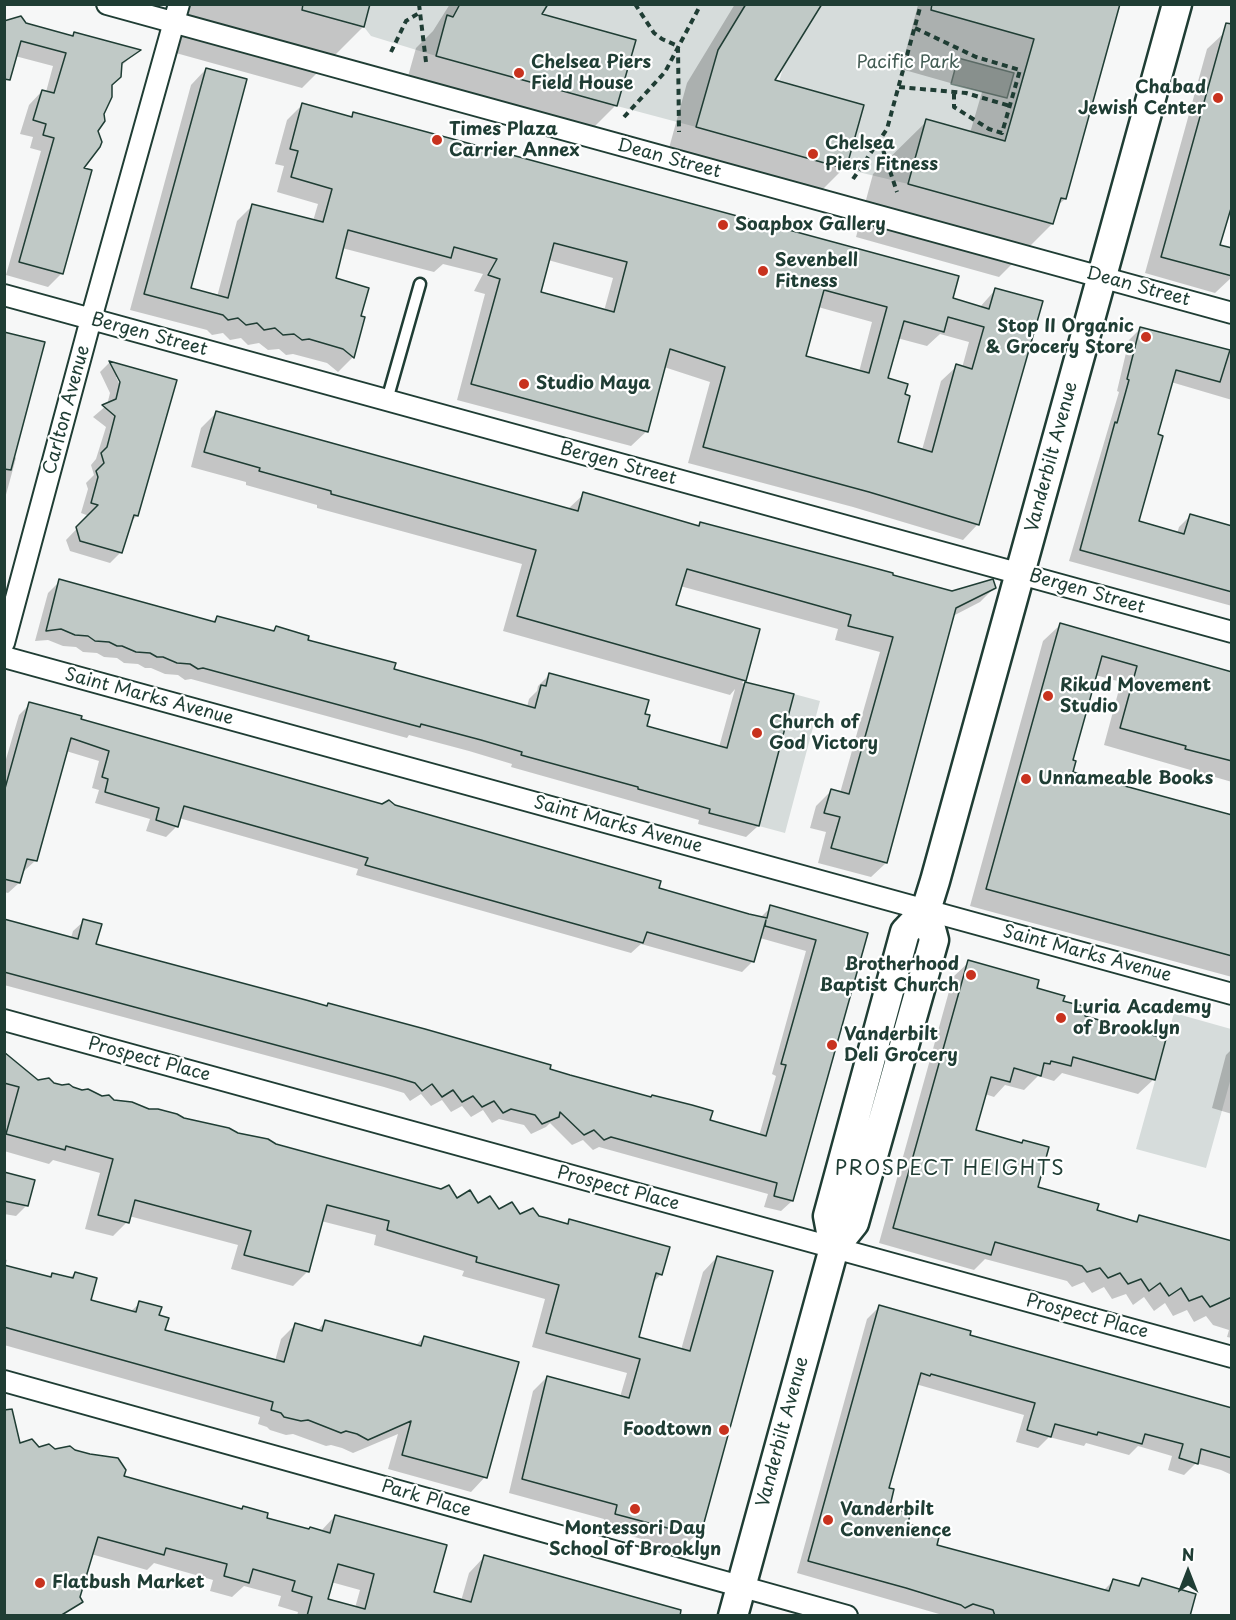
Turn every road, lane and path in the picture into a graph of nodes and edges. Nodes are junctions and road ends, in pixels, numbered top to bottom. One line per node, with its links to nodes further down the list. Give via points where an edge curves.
1 (107, 4): 8 (street, Dean Street)
2 (419, 4): 7 (path)
3 (635, 4): 10 (path, via 654,33)
4 (701, 4): 10 (path)
5 (921, 4): 9 (path)
6 (1177, 4): 21 (main road, Vanderbilt Avenue)
7 (420, 13): 11 (path, via 406,21); 12 (path)
8 (177, 14): 21 (street, Dean Street); 25 (street, Carlton Avenue)
9 (915, 28): 13 (path); 15 (path, via 976,57 1020,70)
10 (678, 46): 16 (path, via 665,72); 17 (path)
11 (391, 52)
12 (426, 62)
13 (899, 87): 14 (path); 18 (path)
14 (954, 92): 15 (path); 15 (path, via 954,107 1002,134)
15 (1010, 106)
16 (624, 117)
17 (679, 132)
18 (880, 140): 19 (path); 20 (path)
19 (853, 179)
20 (897, 192)
21 (1101, 277): 24 (street, Dean Street); 27 (main road, Vanderbilt Avenue)
22 (420, 284): 26 (lane)
23 (4, 295): 25 (street, Bergen Street)
24 (1232, 313)
25 (91, 319): 26 (street, Bergen Street); 29 (street, Carlton Avenue)
26 (387, 400): 27 (street, Bergen Street)
27 (1021, 573): 28 (street, Bergen Street); 31 (main road, Vanderbilt Avenue)
28 (1232, 632)
29 (4, 643)
30 (4, 657): 31 (street, Saint Marks Avenue)
31 (926, 910): 32 (street, Saint Marks Avenue); 34 (main road, Vanderbilt Avenue, via 905,932 828,1216)
32 (1232, 994)
33 (4, 1020): 34 (street, Prospect Place)
34 (834, 1248): 35 (street, Prospect Place); 37 (main road, Vanderbilt Avenue)
35 (1232, 1357)
36 (4, 1381): 37 (street, Park Place)
37 (741, 1587): 38 (main road, Vanderbilt Avenue); 39 (street, Park Place)
38 (733, 1616)
39 (847, 1616)

